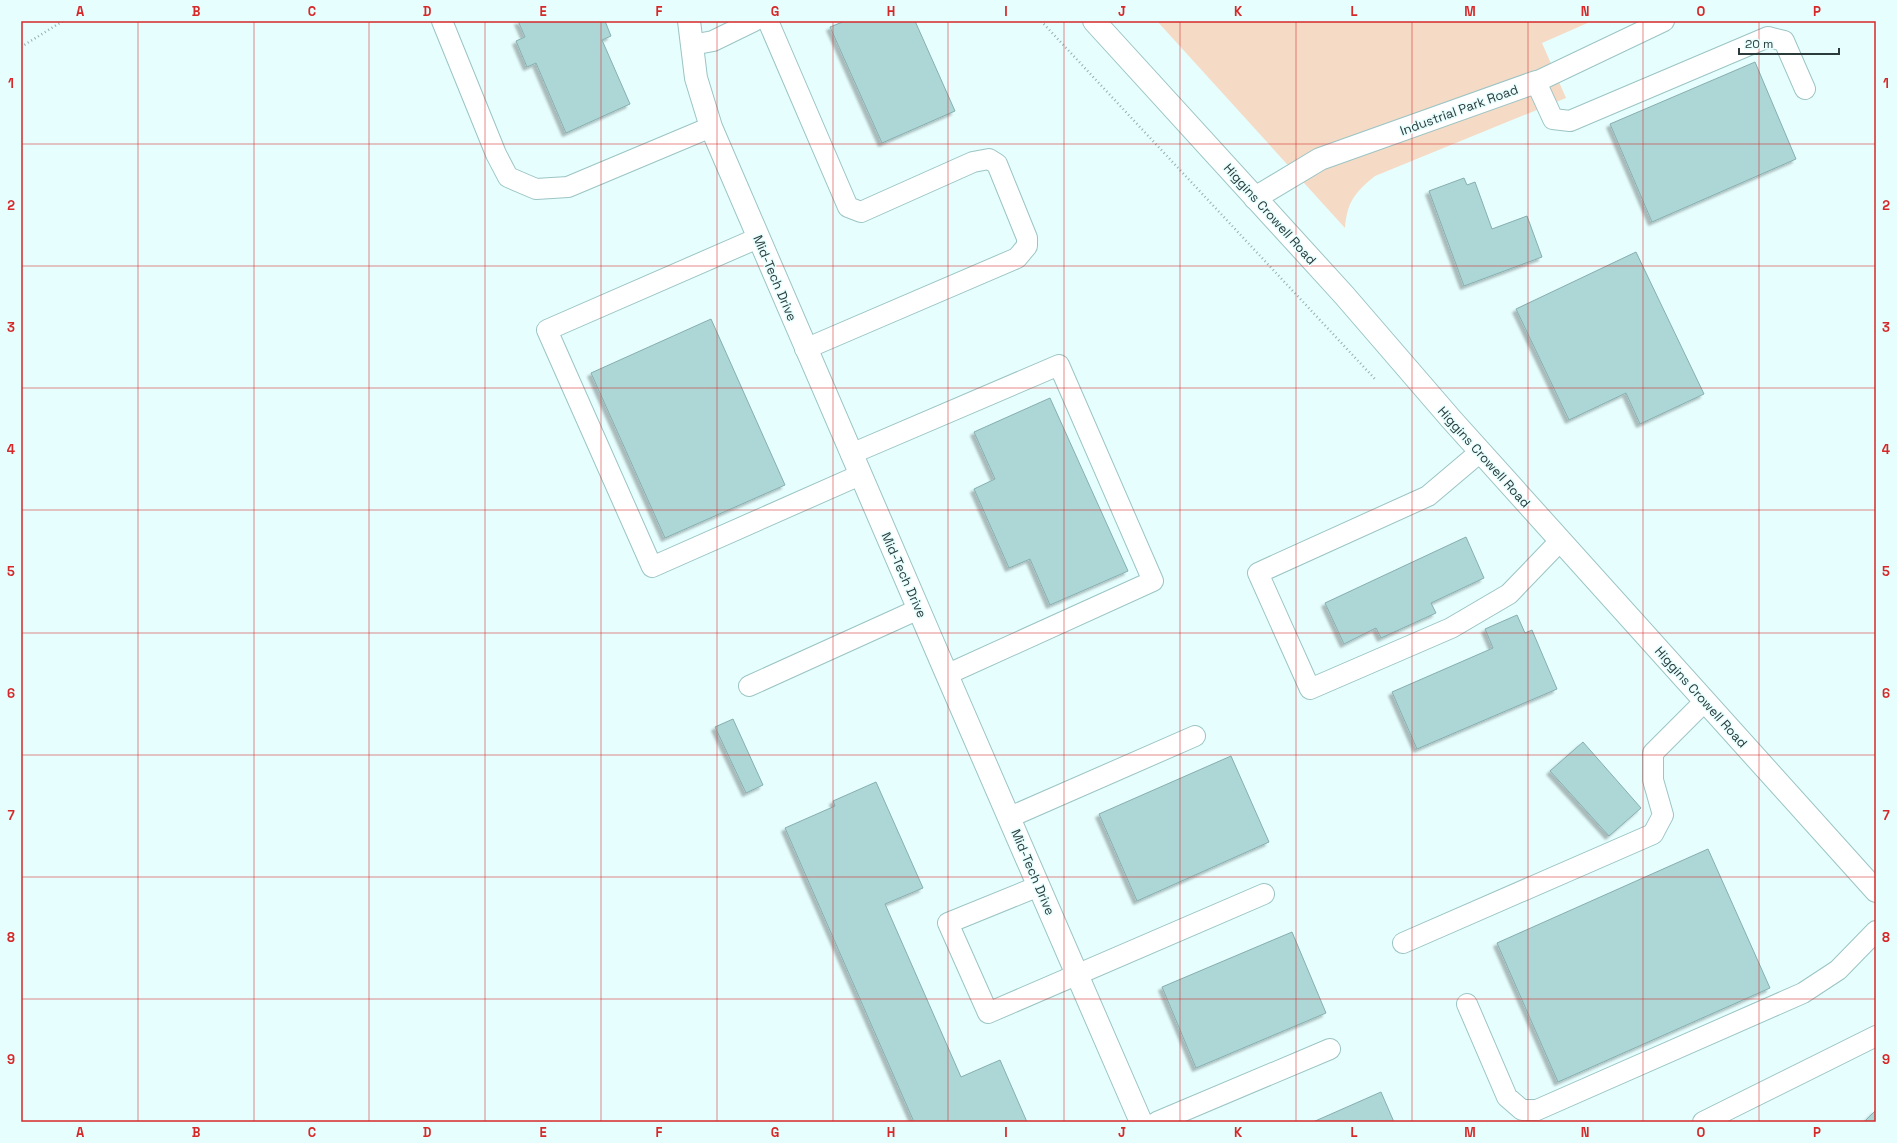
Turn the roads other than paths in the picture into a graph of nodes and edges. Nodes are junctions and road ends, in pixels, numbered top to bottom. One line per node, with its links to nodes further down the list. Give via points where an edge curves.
1 (442, 21): 10 (lane, via 496,154 508,176 536,189 568,187)
2 (689, 21): 7 (street, Mid-Tech Drive)
3 (754, 21): 7 (lane, via 713,41)
4 (768, 21): 13 (lane, via 848,207 861,212 973,162 988,159 997,164 1027,238 1027,246 1017,258)
5 (1094, 21): 11 (street, Higgins Crowell Road)
6 (1664, 21): 8 (lane, Industrial Park Road)
7 (692, 45): 10 (street, Mid-Tech Drive, via 696,78)
8 (1536, 82): 9 (lane, via 1553,119 1570,121 1768,37 1784,41); 11 (street, Industrial Park Road, via 1320,159)
9 (1805, 89)
10 (711, 127): 12 (street, Mid-Tech Drive)
11 (1255, 198): 14 (street, Higgins Crowell Road, via 1344,295)
12 (758, 238): 13 (street, Mid-Tech Drive); 16 (lane, via 547,330 652,567)
13 (805, 349): 15 (street, Mid-Tech Drive)
14 (1480, 452): 17 (street, Higgins Crowell Road); 17 (lane, via 1428,496 1258,574 1310,689 1451,628 1509,594)
15 (851, 454): 16 (street, Mid-Tech Drive); 19 (lane, via 1059,365 1153,581)
16 (860, 475): 18 (street, Mid-Tech Drive)
17 (1560, 541): 21 (street, Higgins Crowell Road)
18 (919, 609): 19 (street, Mid-Tech Drive); 20 (lane)
19 (948, 674): 23 (street, Mid-Tech Drive)
20 (749, 686)
21 (1705, 702): 25 (street, Higgins Crowell Road); 28 (lane, via 1654,753 1653,780 1663,815 1653,834)
22 (1195, 736): 23 (lane)
23 (1010, 817): 24 (street, Mid-Tech Drive)
24 (1039, 886): 29 (street, Mid-Tech Drive); 29 (lane, via 948,923 988,1013)
25 (1876, 891)
26 (1264, 894): 29 (lane)
27 (1876, 931): 30 (lane, via 1838,970 1803,993 1537,1110 1522,1110 1507,1097)
28 (1403, 944)
29 (1077, 974): 33 (street, Mid-Tech Drive)
30 (1467, 1004)
31 (1876, 1036): 35 (lane)
32 (1330, 1049): 34 (lane)
33 (1140, 1122)
34 (1157, 1122)
35 (1703, 1122)

